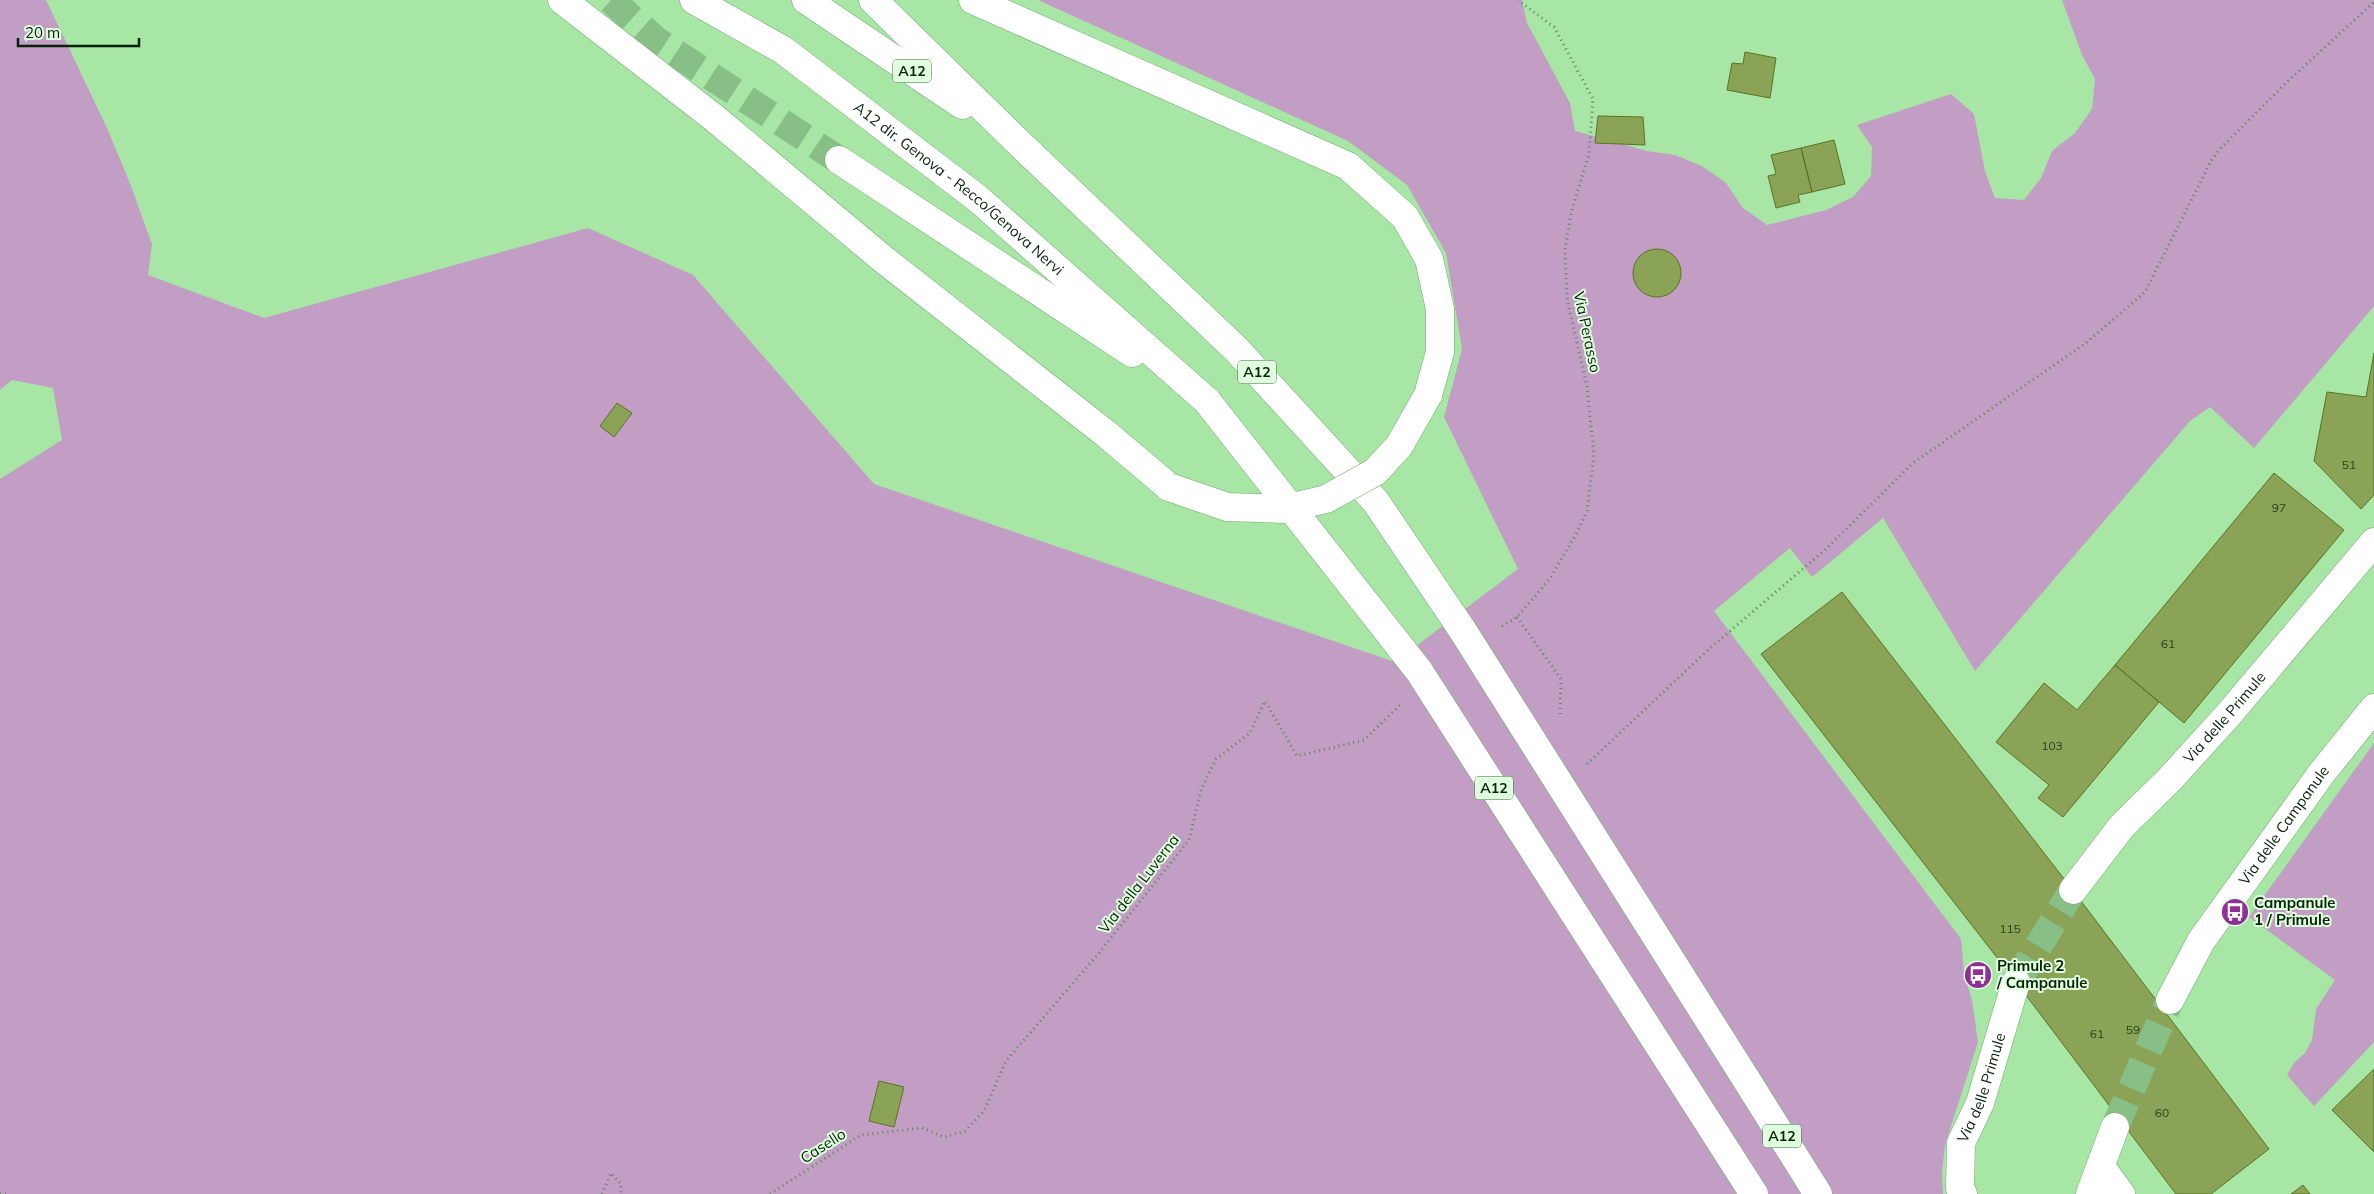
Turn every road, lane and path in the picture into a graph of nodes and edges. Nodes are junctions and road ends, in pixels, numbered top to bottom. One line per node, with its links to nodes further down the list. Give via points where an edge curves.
1 (562, 0): 5 (main road, bridge, via 713,117 883,259 1169,486 1227,507 1284,509 1326,499 1375,472 1399,446 1428,395 1440,352 1440,309 1429,259 1406,217 1348,166)
2 (694, 0): 10 (main road, A12 dir. Genova - Recco/Genova Nervi / A12, via 783,50 977,198)
3 (806, 0): 8 (main road, A12)
4 (873, 0): 8 (main road)
5 (972, 0)
6 (1518, 0): 12 (path, Via Perasso, via 1554,27 1593,99 1589,154 1571,213 1565,250 1567,299 1588,387 1594,455 1587,510 1549,580)
7 (2374, 2): 17 (path, via 2219,150 2145,292 2086,343 1913,464 1825,550 1709,648)
8 (1019, 143): 30 (main road, A12, bridge, via 1237,350 1376,502 1463,630)
9 (839, 160): 10 (main road)
10 (1207, 401): 29 (main road, A12, bridge, via 1419,671)
11 (2374, 542): 18 (main road, Via delle Primule, via 2229,714 2122,826)
12 (1517, 617): 13 (path); 16 (path, via 1561,679)
13 (1494, 631)
14 (1402, 704): 22 (path, Via della Luverna, via 1364,740 1296,756 1265,701 1250,733 1216,759 1201,790 1189,840 1105,946 1006,1061 984,1111 966,1131 944,1137)
15 (2374, 708): 20 (main road, Via delle Campanule, via 2321,774 2201,941)
16 (1560, 726)
17 (1581, 770)
18 (2073, 890)
19 (2016, 982): 31 (main road, Via delle Primule, via 1980,1103 1962,1143 1960,1188)
20 (2170, 1000)
21 (2115, 1127): 23 (main road)
22 (922, 1128): 28 (path, Casello, via 861,1135)
23 (2101, 1167): 32 (main road); 33 (main road)
24 (0, 1194): 25 (path)
25 (10, 1194)
26 (602, 1194): 27 (path, via 611,1173 620,1184)
27 (621, 1194)
28 (770, 1194)
29 (1754, 1194)
30 (1818, 1194)
31 (1963, 1194)
32 (2090, 1194)
33 (2121, 1194)

